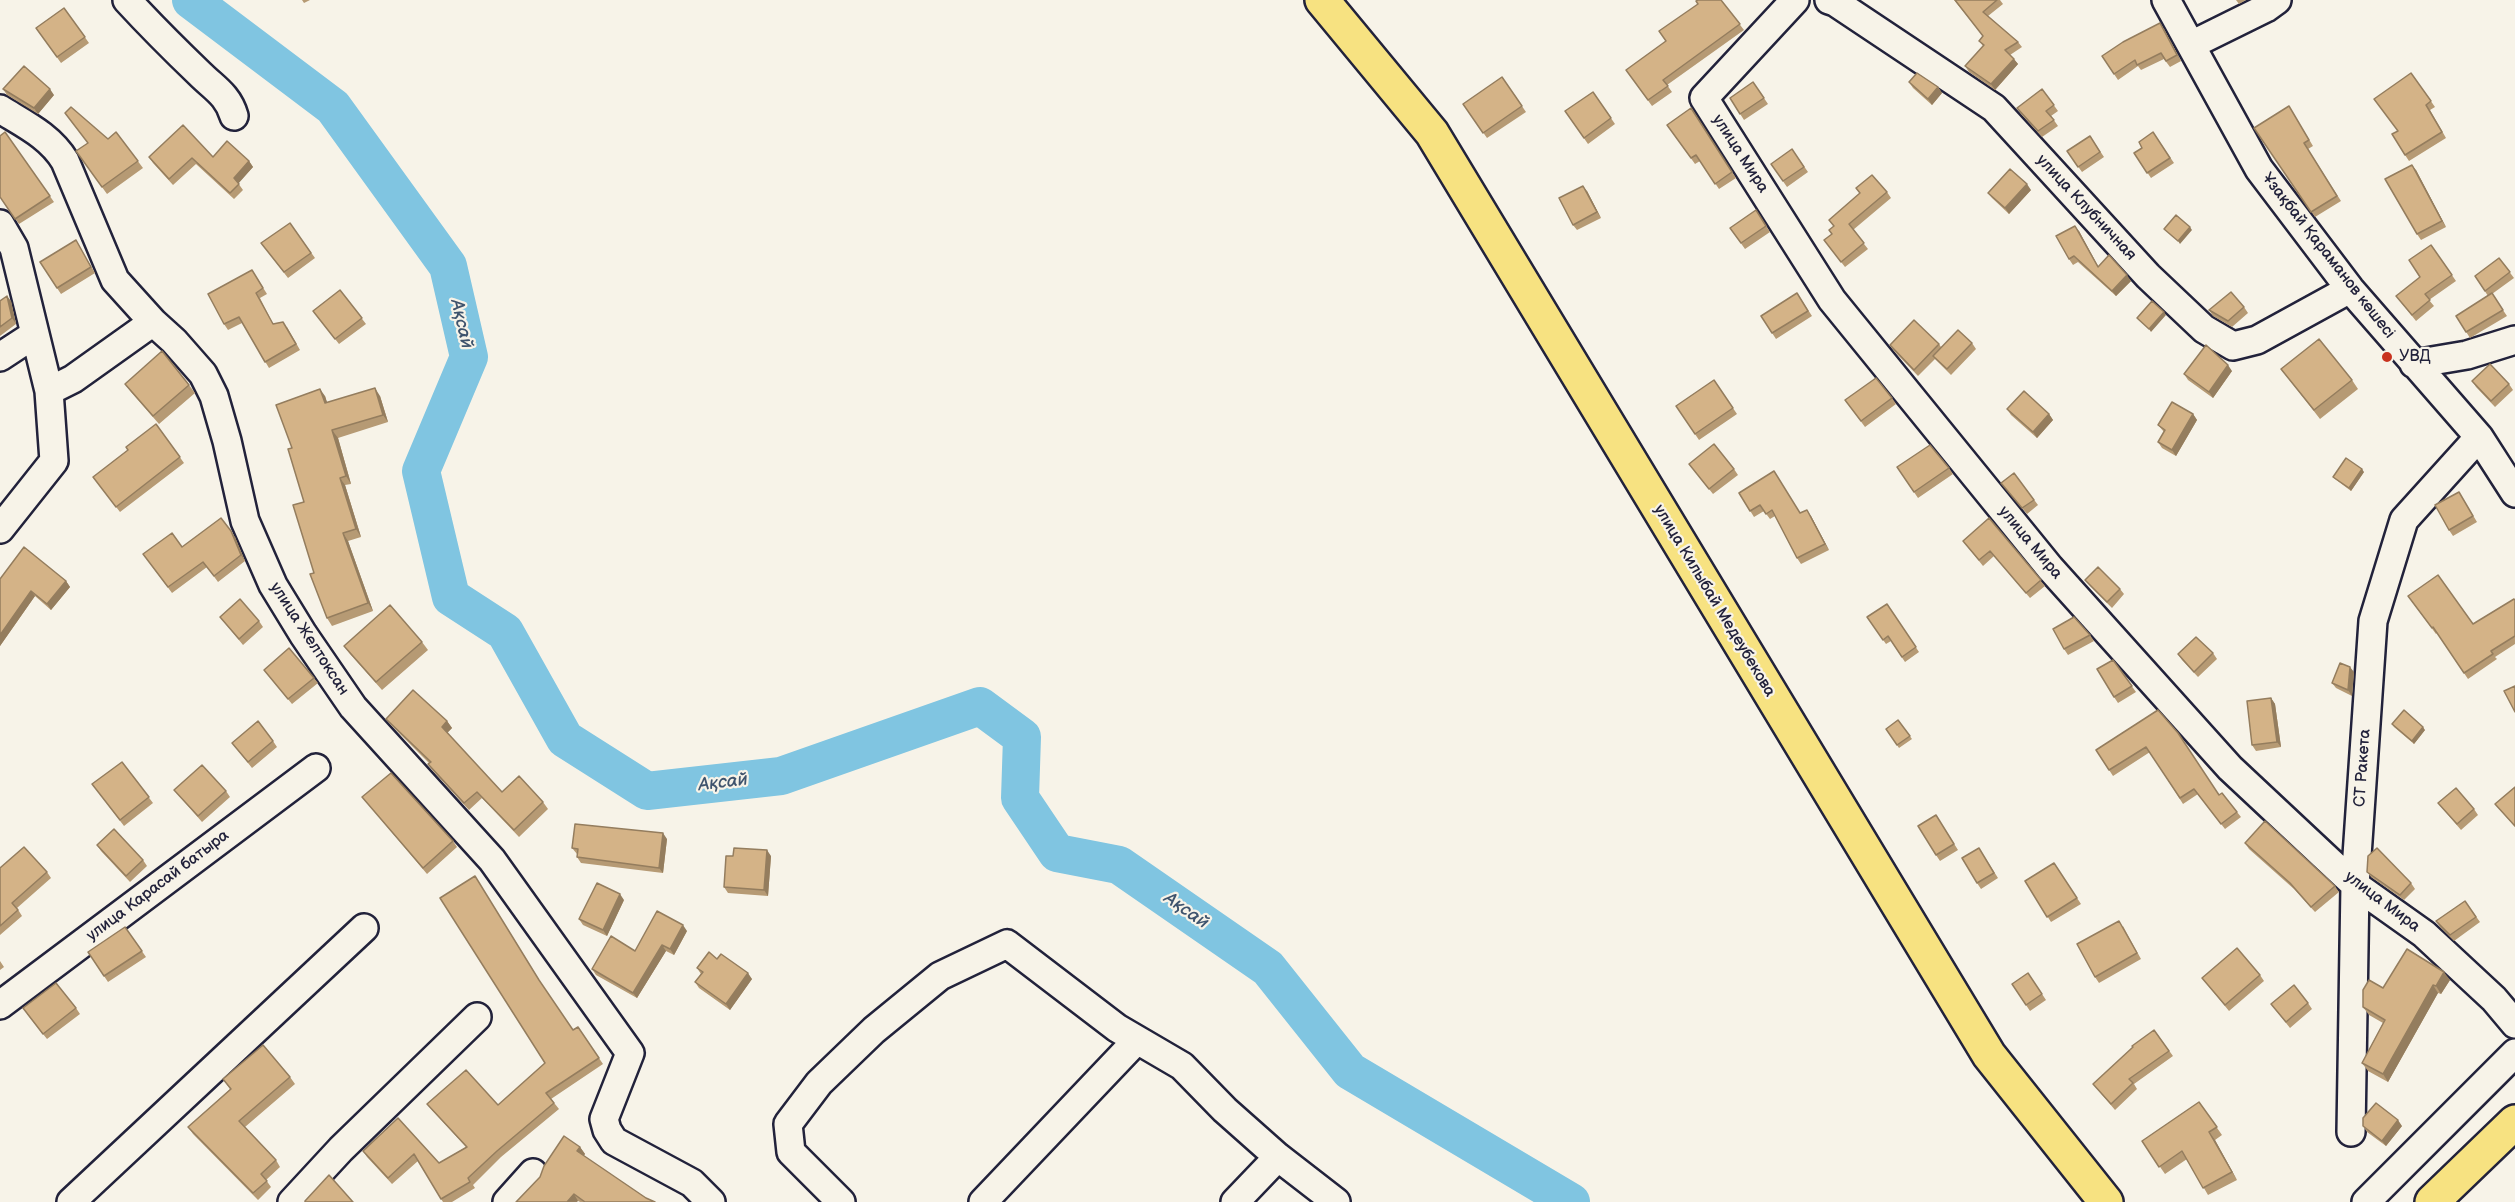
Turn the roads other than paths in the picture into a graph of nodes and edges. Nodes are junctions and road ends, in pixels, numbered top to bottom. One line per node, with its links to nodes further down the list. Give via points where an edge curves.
1 (127, 0): 9 (street, via 218,89 231,104)
2 (1322, 0): 41 (main road, улица Килыбай Медеубекова, via 1432,133 1989,1055)
3 (1795, 0): 22 (street, улица Мира, via 1704,98 1832,300 2050,568 2229,768)
4 (1828, 0): 11 (street, улица Клубничная, via 1994,108 2148,276 2204,330 2233,346 2257,340)
5 (2166, 0): 7 (street, Ұзақбай Қараманов көшесі)
6 (2277, 0): 7 (street)
7 (2191, 45): 11 (street, Ұзақбай Қараманов көшесі, via 2259,169)
8 (0, 109): 12 (street, улица Желтоксан, via 58,148 116,280)
9 (234, 116)
10 (0, 225): 13 (street, via 14,248)
11 (2350, 289): 16 (street, Ұзақбай Қараманов көшесі)
12 (153, 322): 17 (street, via 74,379); 36 (street, улица Желтоксан, via 203,374 214,396 245,521 273,585 303,634 353,707 492,860 630,1053 604,1119 607,1130 614,1141 692,1183)
13 (35, 334): 15 (street); 17 (street)
14 (2515, 340): 16 (street, via 2467,355)
15 (0, 357)
16 (2414, 363): 18 (street, Ұзақбай Қараманов көшесі)
17 (49, 390): 20 (street, via 54,461)
18 (2479, 437): 19 (street, Ұзақбай Қараманов көшесі); 22 (street, СТ Ракета, via 2404,520 2373,621)
19 (2515, 493)
20 (0, 529)
21 (316, 768): 24 (street, улица Карасай батыра)
22 (2355, 885): 26 (street, улица Мира, via 2424,934 2494,999); 30 (street, СТ Ракета)
23 (364, 928): 33 (street)
24 (0, 1005)
25 (477, 1017): 34 (street)
26 (2515, 1024)
27 (1137, 1040): 31 (street, via 1182,1066 1224,1110); 37 (street, via 1008,944 940,976 874,1030 819,1083 788,1124 791,1152); 38 (street)
28 (2515, 1053): 42 (street)
29 (2515, 1122): 43 (main road)
30 (2351, 1132)
31 (1278, 1157): 39 (street); 40 (street)
32 (533, 1173): 35 (street)
33 (71, 1202)
34 (292, 1202)
35 (507, 1202)
36 (711, 1202)
37 (841, 1202)
38 (983, 1202)
39 (1235, 1202)
40 (1336, 1202)
41 (2106, 1202)
42 (2366, 1202)
43 (2432, 1202)

